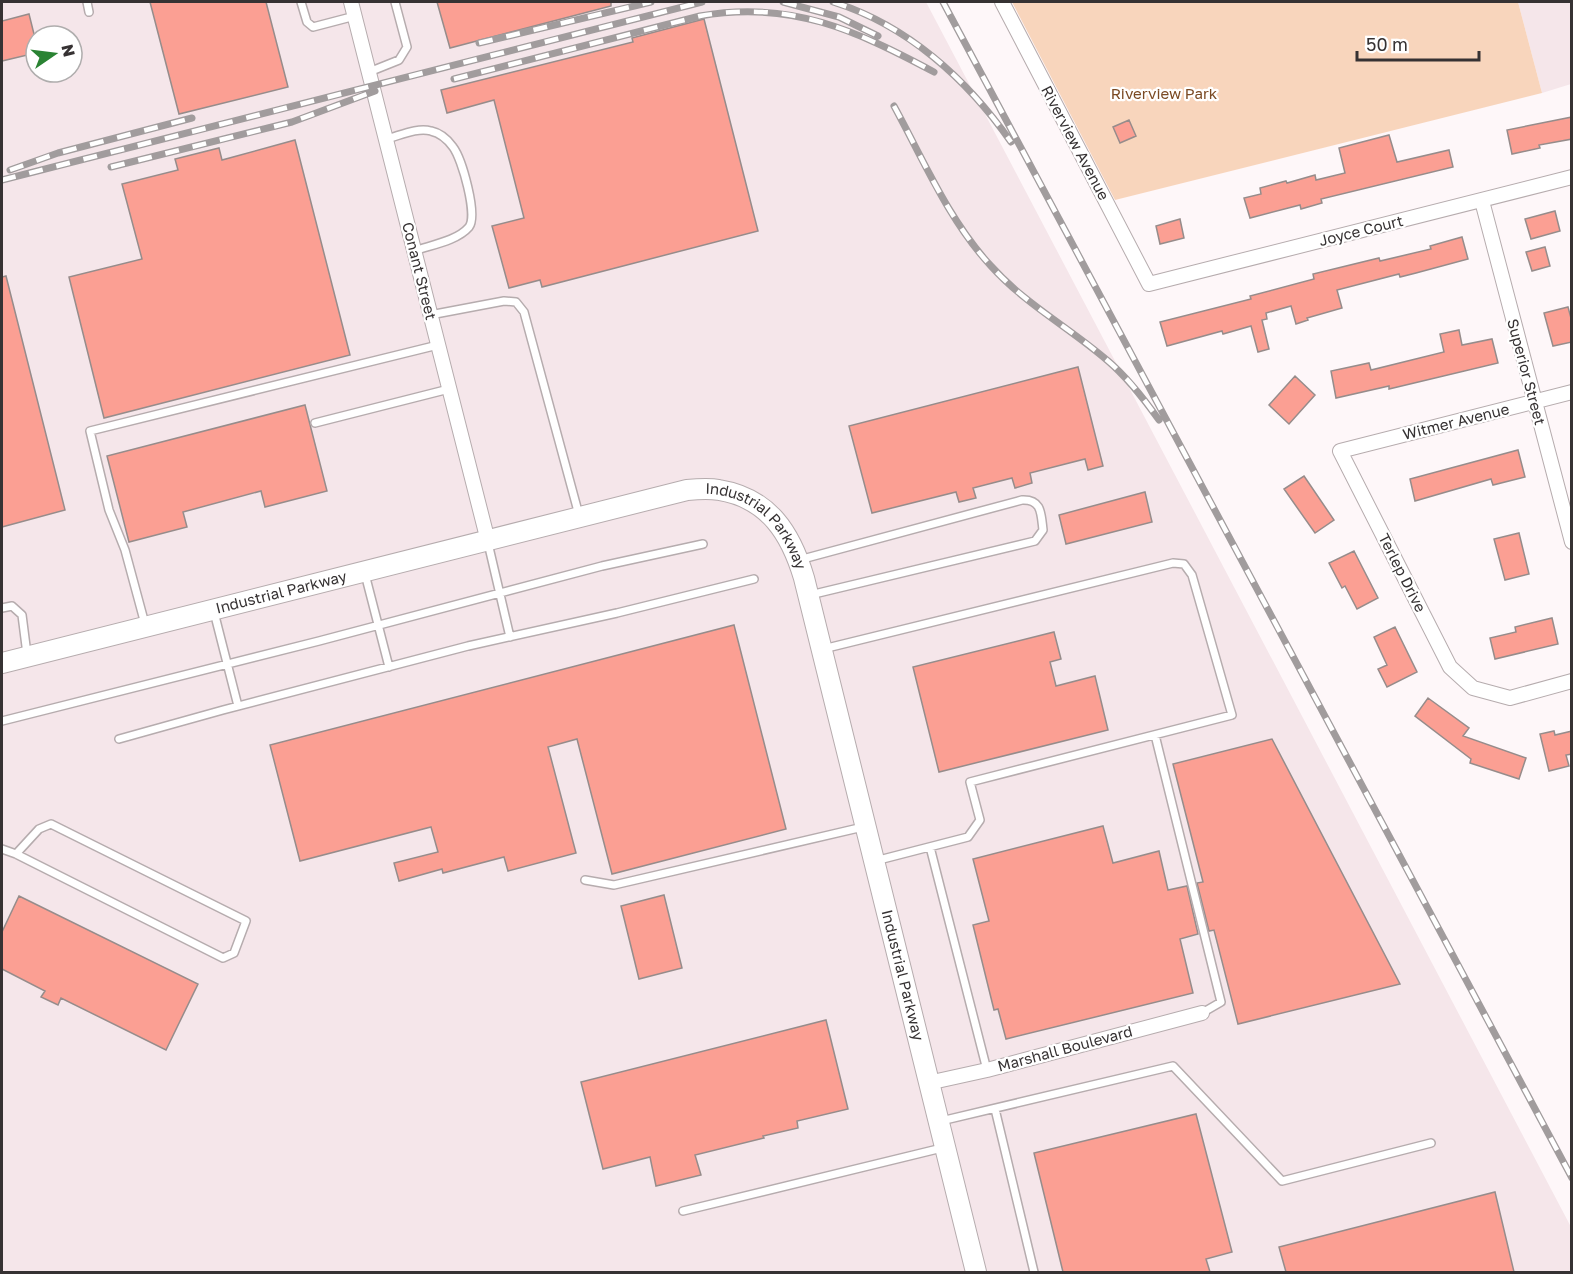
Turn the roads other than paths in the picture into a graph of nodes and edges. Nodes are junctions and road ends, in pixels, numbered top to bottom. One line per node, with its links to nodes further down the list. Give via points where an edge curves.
1 (87, 2): 6 (lane)
2 (301, 2): 7 (lane, via 307,22 313,27)
3 (351, 2): 7 (street, Conant Street)
4 (395, 2): 8 (lane, via 407,47 399,60)
5 (1002, 2): 13 (street, Riverview Avenue)
6 (89, 12)
7 (355, 16): 8 (street, Conant Street)
8 (369, 72): 9 (street, Conant Street)
9 (386, 139): 12 (street, Conant Street); 12 (lane, via 424,130 439,134 454,148 472,204 468,228 448,240)
10 (1572, 177): 11 (street, Joyce Court)
11 (1482, 201): 13 (street, Joyce Court); 18 (street, Superior Street)
12 (414, 251): 14 (street, Conant Street)
13 (1149, 284)
14 (430, 315): 15 (street, Conant Street); 21 (lane, via 504,300 516,302 524,312)
15 (438, 345): 16 (street, Conant Street); 33 (lane, via 90,431 109,510 125,550)
16 (449, 389): 19 (lane); 22 (street, Conant Street)
17 (1572, 392): 18 (street, Witmer Avenue)
18 (1534, 402): 20 (street, Witmer Avenue); 23 (street, Superior Street)
19 (315, 423)
20 (1340, 451): 40 (street, Terlep Drive, via 1450,667 1473,688 1510,698)
21 (579, 517): 22 (street, Industrial Parkway); 25 (street, Industrial Parkway, via 687,490 719,490 750,501 770,515 790,540)
22 (488, 541): 26 (street, Industrial Parkway); 28 (lane)
23 (1572, 543)
24 (703, 544): 28 (lane)
25 (798, 560): 29 (street, Industrial Parkway); 29 (lane, via 1022,500 1031,499 1040,510 1043,530 1035,541)
26 (365, 571): 31 (street, Industrial Parkway); 32 (lane)
27 (754, 579): 34 (lane)
28 (499, 594): 32 (lane); 34 (lane)
29 (808, 596): 35 (street, Industrial Parkway)
30 (2, 608): 36 (lane, via 12,606 22,615)
31 (213, 610): 33 (street, Industrial Parkway); 38 (lane)
32 (379, 626): 38 (lane); 39 (lane)
33 (145, 627): 36 (street, Industrial Parkway)
34 (510, 637): 39 (lane)
35 (821, 650): 43 (lane, via 1173,563 1184,564 1192,575 1232,715); 45 (street, Industrial Parkway)
36 (27, 657): 37 (street, Industrial Parkway)
37 (2, 663)
38 (227, 665): 41 (lane); 42 (lane)
39 (389, 667): 41 (lane)
40 (1572, 681)
41 (238, 706): 44 (lane)
42 (2, 721)
43 (1155, 735): 46 (lane, via 970,782 980,820 968,837); 51 (lane, via 1221,1002)
44 (119, 740)
45 (865, 826): 49 (street, Industrial Parkway); 50 (lane, via 614,885)
46 (930, 847): 49 (lane); 52 (lane)
47 (2, 849): 48 (lane)
48 (16, 854): 48 (lane, via 223,958 234,953 246,921 51,824 39,829)
49 (874, 862): 53 (street, Industrial Parkway)
50 (585, 880)
51 (1202, 1013): 52 (street, Marshall Boulevard)
52 (987, 1070): 53 (street, Marshall Boulevard)
53 (928, 1083): 55 (street, Industrial Parkway)
54 (995, 1109): 55 (lane); 56 (lane, via 1173,1066 1282,1181); 60 (lane)
55 (938, 1122): 57 (street, Industrial Parkway)
56 (1431, 1143)
57 (945, 1147): 58 (lane); 59 (street, Industrial Parkway)
58 (683, 1211)
59 (976, 1272)
60 (1034, 1272)

